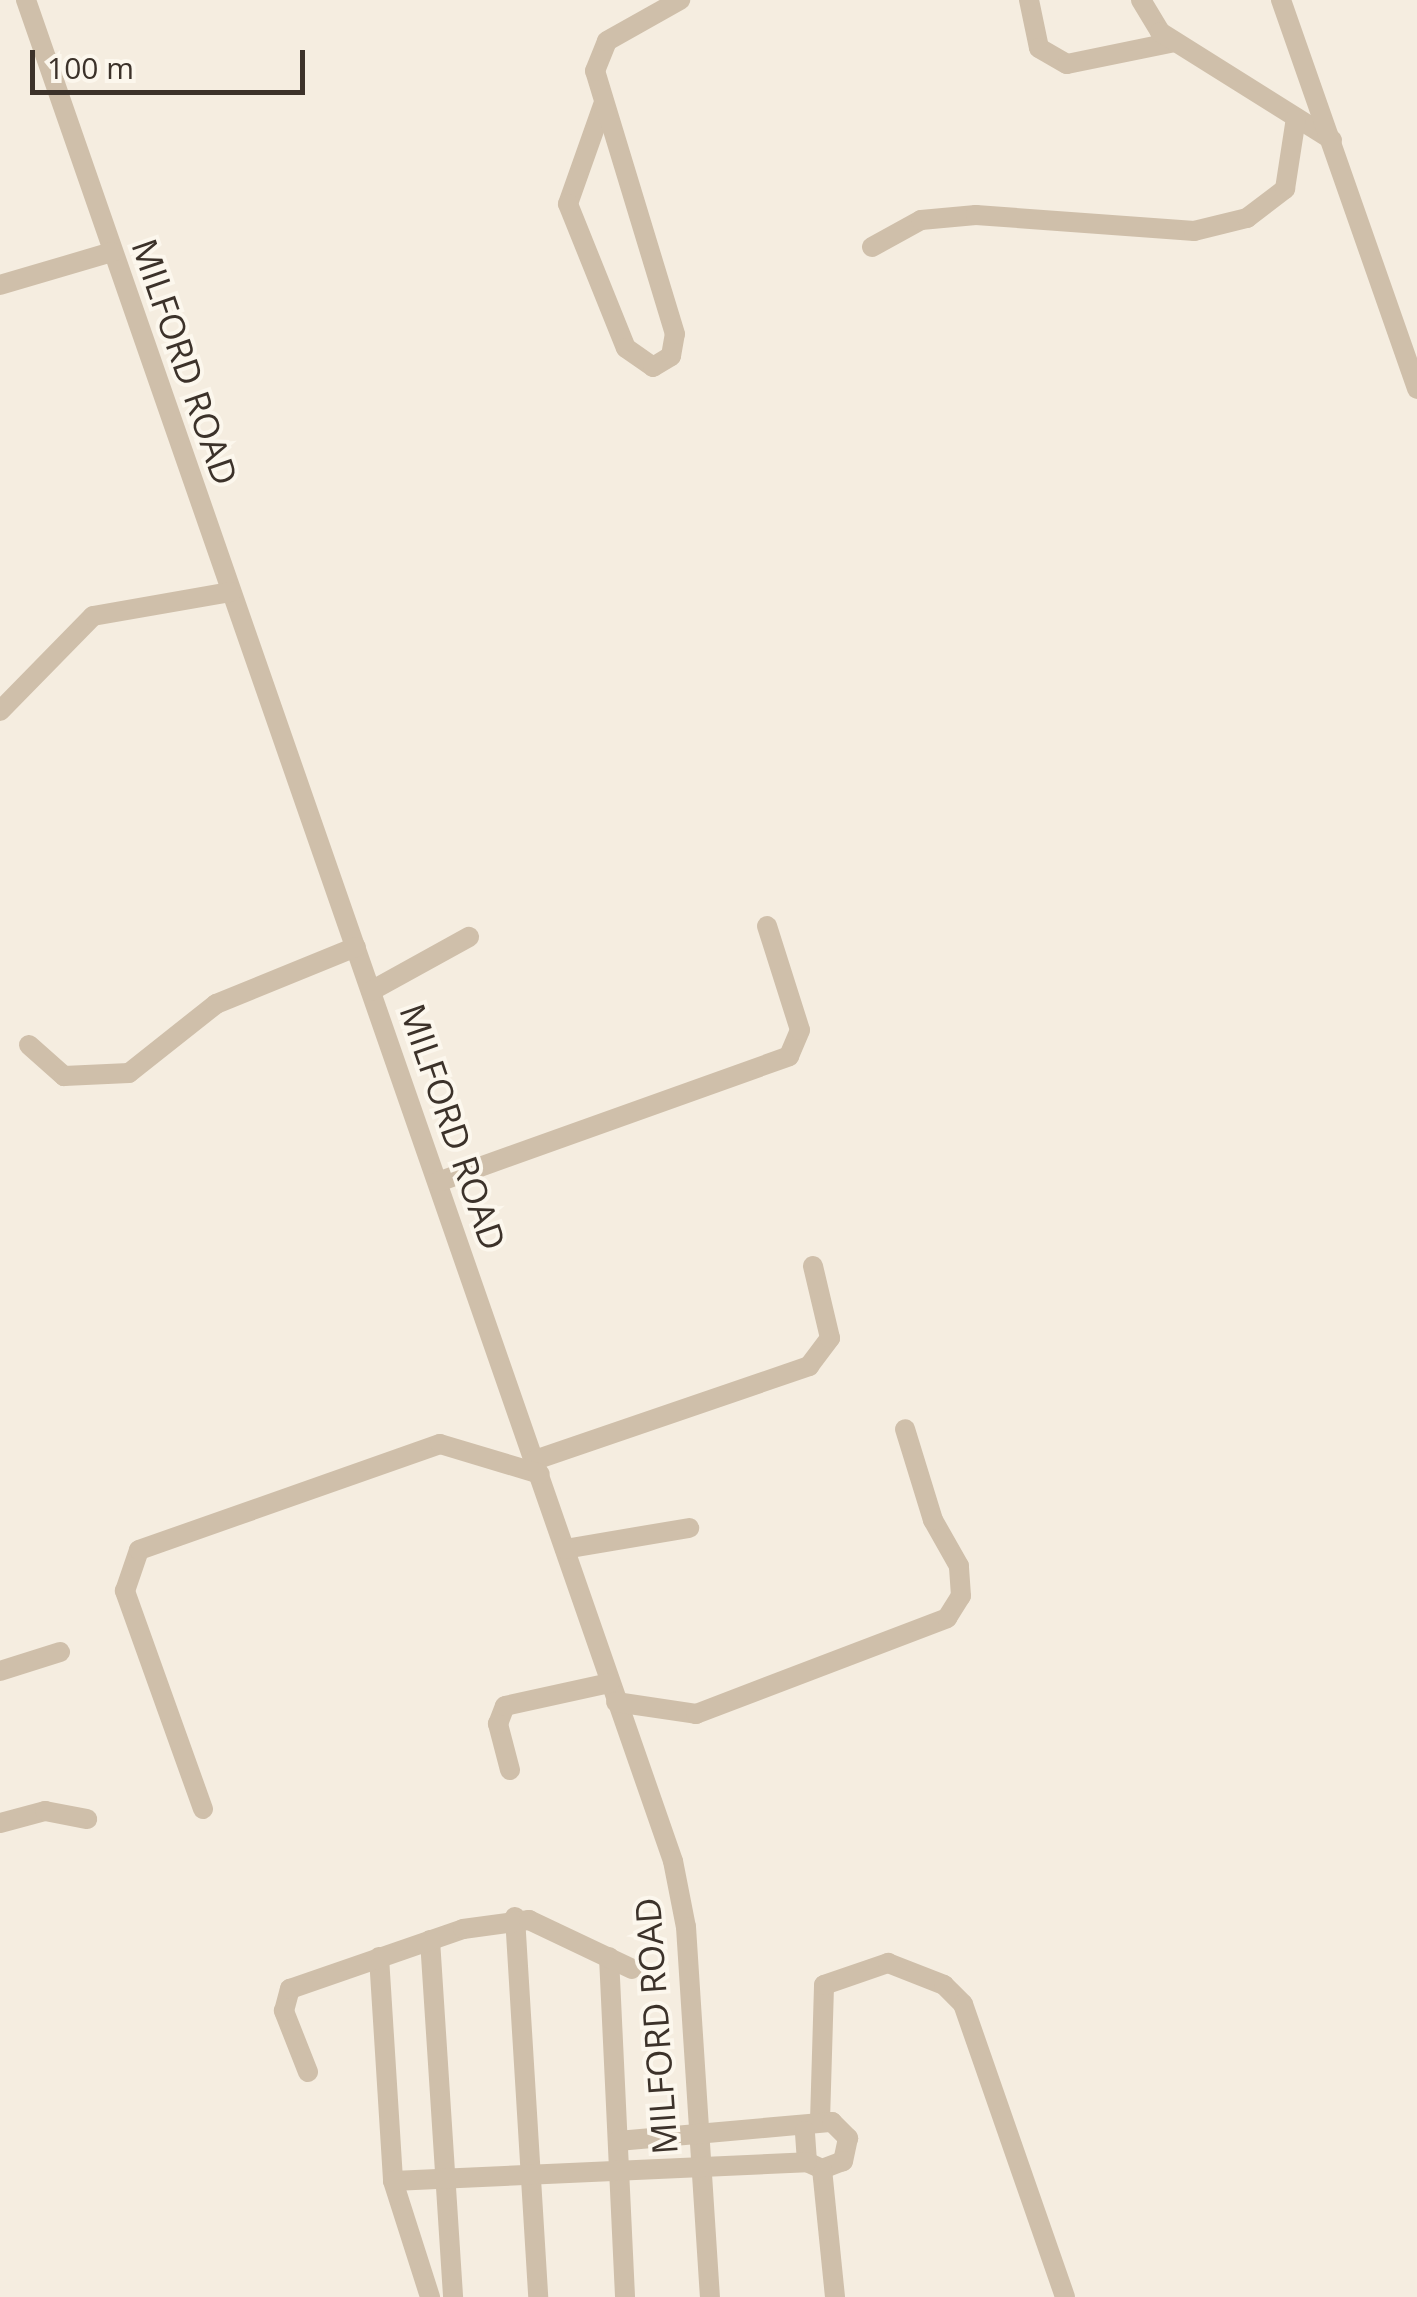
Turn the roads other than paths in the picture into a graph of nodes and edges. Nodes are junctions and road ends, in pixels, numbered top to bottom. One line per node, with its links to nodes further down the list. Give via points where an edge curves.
1 (26, 0): 11 (street, MILFORD ROAD)
2 (680, 0): 7 (street, via 607,41 595,71)
3 (1029, 0): 6 (street, via 1039,48 1067,64)
4 (1141, 0): 6 (street)
5 (1282, 0): 9 (street)
6 (1174, 42): 8 (street)
7 (603, 105): 7 (street, via 675,334 670,356 653,367 626,348 568,204)
8 (1296, 118): 9 (street); 10 (street, via 1285,189 1248,218 1194,230 976,215 921,220)
9 (1332, 140): 13 (street)
10 (872, 247)
11 (112, 252): 12 (street); 14 (street, MILFORD ROAD)
12 (0, 285)
13 (1417, 389)
14 (231, 592): 15 (street, via 93,616); 18 (street, MILFORD ROAD)
15 (0, 712)
16 (767, 926): 21 (street, via 800,1030 788,1056)
17 (469, 937): 19 (street)
18 (356, 947): 19 (street, MILFORD ROAD); 20 (street, via 216,1004 129,1073 64,1076)
19 (371, 991): 21 (street, MILFORD ROAD)
20 (29, 1045)
21 (438, 1182): 24 (street, MILFORD ROAD)
22 (813, 1266): 24 (street, via 830,1338 810,1366)
23 (905, 1429): 29 (street, via 933,1520 960,1566 961,1596 947,1618 696,1714)
24 (537, 1467): 26 (street, MILFORD ROAD); 31 (street, via 440,1444 139,1550 124,1591)
25 (689, 1528): 26 (street)
26 (565, 1548): 29 (street, MILFORD ROAD)
27 (60, 1652): 28 (street)
28 (0, 1670)
29 (613, 1692): 30 (street, via 530,1694 505,1706 498,1724); 42 (street, MILFORD ROAD, via 683,1903)
30 (510, 1770)
31 (204, 1809)
32 (87, 1819): 33 (street, via 45,1811)
33 (0, 1823)
34 (515, 1917): 35 (street); 37 (street); 49 (street)
35 (430, 1940): 36 (street); 51 (street)
36 (379, 1957): 39 (street, via 286,1994); 52 (street)
37 (609, 1958): 38 (street); 44 (street)
38 (632, 1969)
39 (308, 2072)
40 (812, 2126): 41 (street); 45 (street); 45 (street, via 848,2138 844,2161); 59 (street, via 824,1985 888,1963 944,1985 963,2004)
41 (737, 2134): 42 (street); 46 (street)
42 (696, 2137): 43 (street); 50 (street, MILFORD ROAD)
43 (664, 2139): 44 (street); 48 (street)
44 (618, 2141): 47 (street)
45 (814, 2166): 46 (street); 58 (street)
46 (737, 2167): 50 (street)
47 (619, 2168): 48 (street); 49 (street); 56 (street)
48 (666, 2168): 50 (street)
49 (532, 2170): 51 (street); 55 (street)
50 (699, 2170): 57 (street, MILFORD ROAD)
51 (446, 2176): 52 (street); 54 (street)
52 (393, 2181): 53 (street)
53 (430, 2297)
54 (453, 2297)
55 (538, 2297)
56 (625, 2297)
57 (710, 2297)
58 (835, 2297)
59 (1065, 2297)

